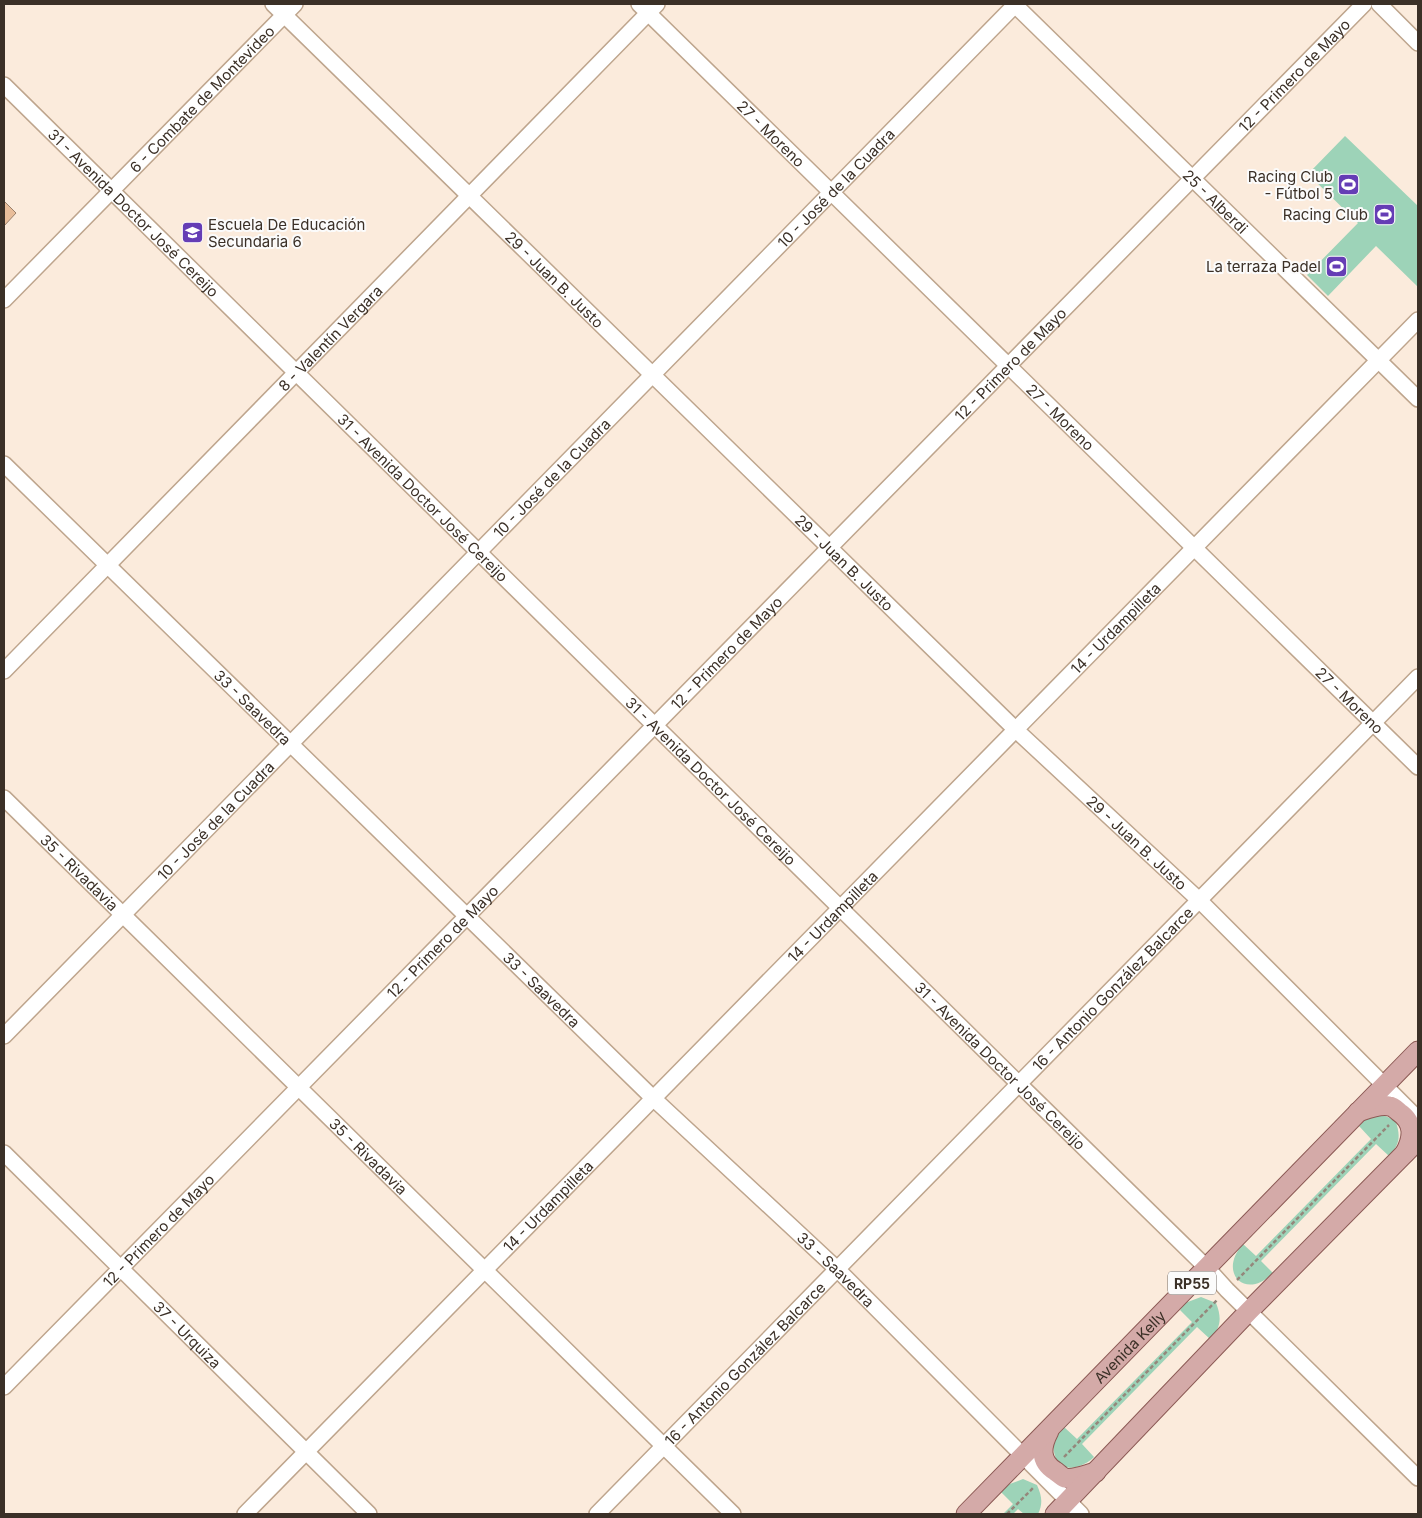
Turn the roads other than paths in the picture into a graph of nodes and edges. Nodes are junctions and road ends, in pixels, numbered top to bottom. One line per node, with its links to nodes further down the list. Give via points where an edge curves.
1 (273, 4): 7 (street, 29 - Juan B. Justo)
2 (295, 4): 7 (street, 6 - Combate de Montevideo)
3 (1015, 4): 10 (street, 25 - Alberdi); 12 (street, 10 - José de la Cuadra)
4 (1364, 4): 10 (street, 12 - Primero de Mayo)
5 (1379, 4): 8 (street)
6 (648, 7): 12 (street, 27 - Moreno); 13 (street, 8 - Valentín Vergara)
7 (284, 15): 11 (street, 6 - Combate de Montevideo); 13 (street, 29 - Juan B. Justo)
8 (1418, 43)
9 (4, 85): 11 (street, 31 - Avenida Doctor José Cereijo)
10 (1192, 178): 16 (street, 25 - Alberdi); 17 (street, 12 - Primero de Mayo)
11 (111, 190): 14 (street, 6 - Combate de Montevideo); 18 (street, 31 - Avenida Doctor José Cereijo)
12 (831, 192): 17 (street, 27 - Moreno); 19 (street, 10 - José de la Cuadra)
13 (469, 196): 18 (street, 8 - Valentín Vergara); 19 (street, 29 - Juan B. Justo)
14 (4, 300)
15 (1418, 320): 16 (street, 14 - Urdampilleta)
16 (1379, 360): 20 (street, 25 - Alberdi); 23 (street, 14 - Urdampilleta)
17 (1008, 365): 22 (street, 12 - Primero de Mayo); 23 (street, 27 - Moreno)
18 (296, 373): 24 (street, 31 - Avenida Doctor José Cereijo); 25 (street, 8 - Valentín Vergara)
19 (652, 375): 22 (street, 29 - Juan B. Justo); 24 (street, 10 - José de la Cuadra)
20 (1418, 399)
21 (4, 464): 25 (street, 33 - Saavedra)
22 (828, 548): 29 (street, 12 - Primero de Mayo); 30 (street, 29 - Juan B. Justo)
23 (1195, 548): 28 (street, 27 - Moreno); 30 (street, 14 - Urdampilleta)
24 (478, 552): 29 (street, 31 - Avenida Doctor José Cereijo); 31 (street, 10 - José de la Cuadra)
25 (107, 565): 26 (street, 8 - Valentín Vergara); 31 (street, 33 - Saavedra)
26 (4, 671)
27 (1418, 677): 28 (street, 16 - Antonio González Balcarce)
28 (1374, 723): 32 (street, 27 - Moreno); 34 (street, 16 - Antonio González Balcarce)
29 (654, 725): 35 (street, 31 - Avenida Doctor José Cereijo); 37 (street, 12 - Primero de Mayo)
30 (1016, 730): 34 (street, 29 - Juan B. Justo); 35 (street, 14 - Urdampilleta)
31 (290, 744): 36 (street, 10 - José de la Cuadra); 37 (street, 33 - Saavedra)
32 (1418, 767)
33 (4, 798): 36 (street, 35 - Rivadavia)
34 (1199, 900): 40 (street, 16 - Antonio González Balcarce); 41 (street, 29 - Juan B. Justo)
35 (840, 909): 40 (street, 31 - Avenida Doctor José Cereijo); 43 (street, 14 - Urdampilleta)
36 (123, 915): 38 (street, 10 - José de la Cuadra); 42 (street, 35 - Rivadavia)
37 (466, 917): 42 (street, 12 - Primero de Mayo); 43 (street, 33 - Saavedra)
38 (4, 1036)
39 (1418, 1051): 41 (main road, Avenida Kelly / RP55)
40 (1019, 1084): 50 (street, 31 - Avenida Doctor José Cereijo); 51 (street, 16 - Antonio González Balcarce)
41 (1384, 1085): 44 (main road, Avenida Kelly / RP55); 45 (street, 29 - Juan B. Justo)
42 (298, 1087): 49 (street, 12 - Primero de Mayo); 52 (street, 35 - Rivadavia)
43 (654, 1099): 51 (street, 33 - Saavedra); 52 (street, 14 - Urdampilleta)
44 (1358, 1112): 45 (main road, via 1389,1106); 50 (main road, Avenida Kelly / RP55)
45 (1410, 1116): 48 (main road, via 1411,1140)
46 (1418, 1140): 48 (main road)
47 (4, 1153): 49 (street, 37 - Urquiza)
48 (1403, 1156): 53 (main road)
49 (120, 1268): 54 (street, 12 - Primero de Mayo); 57 (street, 37 - Urquiza)
50 (1207, 1268): 53 (street, 31 - Avenida Doctor José Cereijo); 55 (main road, Avenida Kelly / RP55)
51 (837, 1269): 56 (street, 16 - Antonio González Balcarce); 58 (street, 33 - Saavedra)
52 (485, 1271): 56 (street, 35 - Rivadavia); 57 (street, 14 - Urdampilleta)
53 (1249, 1312): 59 (main road); 61 (street, 31 - Avenida Doctor José Cereijo)
54 (4, 1387)
55 (1051, 1427): 58 (main road, Avenida Kelly / RP55); 60 (main road, via 1043,1443)
56 (664, 1446): 65 (street, 16 - Antonio González Balcarce); 66 (street, 35 - Rivadavia)
57 (307, 1452): 63 (street, 14 - Urdampilleta); 64 (street, 37 - Urquiza)
58 (1023, 1456): 60 (street, 33 - Saavedra); 67 (main road, Avenida Kelly / RP55)
59 (1096, 1472): 60 (main road, via 1065,1478); 62 (main road)
60 (1048, 1473): 62 (street, 33 - Saavedra)
61 (1418, 1478)
62 (1068, 1510)
63 (245, 1514)
64 (370, 1514)
65 (597, 1514)
66 (733, 1514)
67 (966, 1514)

